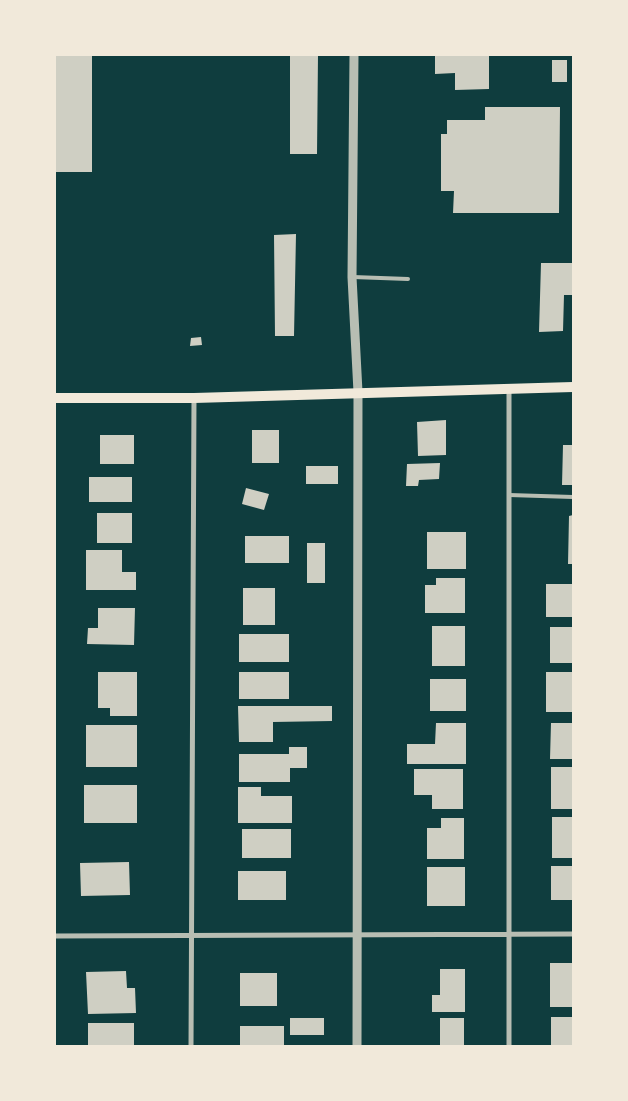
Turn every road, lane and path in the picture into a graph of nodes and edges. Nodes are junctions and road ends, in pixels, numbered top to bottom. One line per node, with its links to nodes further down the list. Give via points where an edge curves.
1 (354, 55): 2 (street)
2 (352, 277): 3 (lane); 6 (street)
3 (408, 279)
4 (573, 387): 5 (main road)
5 (509, 389): 6 (main road); 9 (street)
6 (358, 392): 8 (main road); 15 (street)
7 (55, 398): 8 (main road)
8 (194, 398): 14 (street)
9 (509, 495): 10 (lane); 11 (street)
10 (573, 497)
11 (509, 933): 12 (street); 15 (street); 18 (street)
12 (573, 934)
13 (55, 936): 14 (street)
14 (192, 936): 15 (street); 16 (street)
15 (358, 936): 17 (street)
16 (191, 1046)
17 (357, 1046)
18 (509, 1046)

